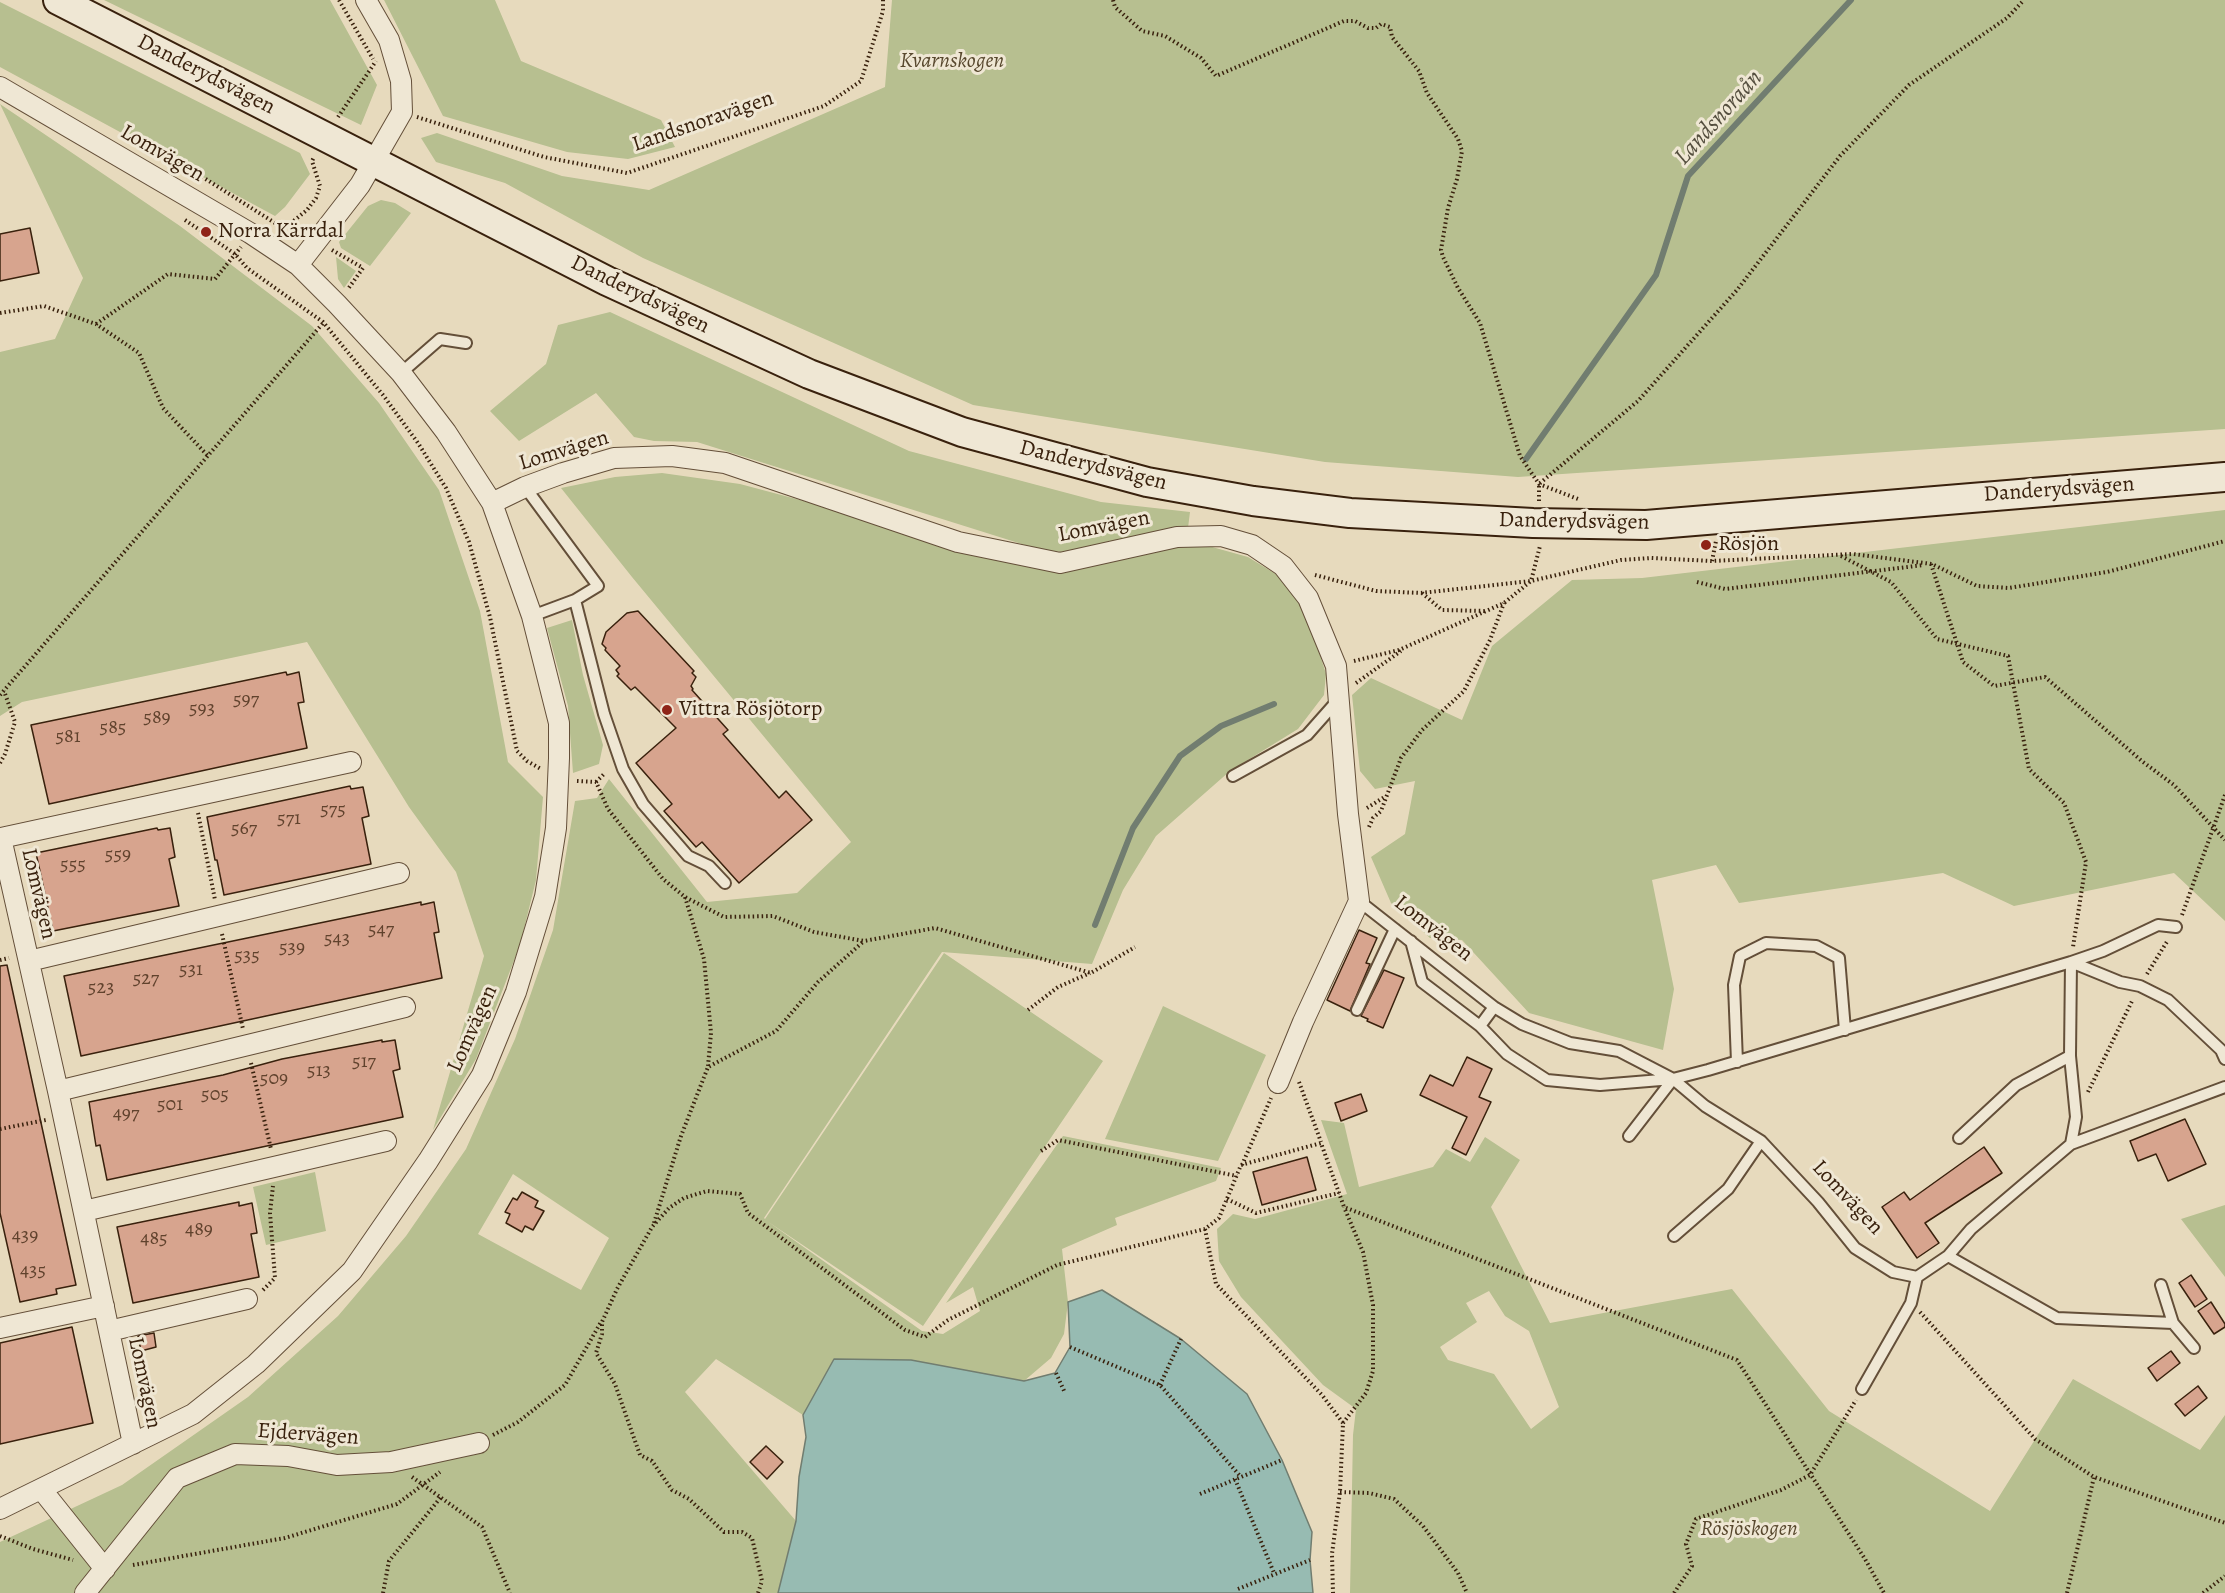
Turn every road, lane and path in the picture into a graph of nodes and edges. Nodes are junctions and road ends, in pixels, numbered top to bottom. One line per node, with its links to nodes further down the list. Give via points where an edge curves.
1 (58, 0): 11 (main road, Danderydsvägen)
2 (339, 0): 8 (path)
3 (366, 0): 7 (street)
4 (883, 0): 10 (path, Landsnoravägen, via 861,81 825,106 627,173 544,157)
5 (1113, 0): 27 (path, via 1115,7 1142,31 1165,36 1201,58 1216,76 1344,21 1355,21 1368,28 1381,24 1390,27 1392,37 1419,71 1427,93 1462,151 1441,250 1480,323 1520,456)
6 (2024, 0): 27 (path, via 2007,18 1909,85 1840,156 1737,291 1638,401)
7 (389, 40): 8 (path); 10 (street, via 401,81)
8 (375, 62): 11 (path)
9 (0, 87): 18 (street, Lomvägen)
10 (402, 112): 13 (street)
11 (325, 136): 13 (main road, Danderydsvägen); 15 (path, via 312,161 320,186 316,198)
12 (160, 150): 15 (path, via 275,223)
13 (375, 161): 16 (street); 26 (main road, Danderydsvägen, via 607,281 809,374 962,432 1147,482 1253,501 1350,513 1646,525)
14 (182, 218): 17 (path)
15 (291, 223): 16 (path)
16 (317, 240): 18 (street); 19 (path, via 363,268)
17 (235, 254): 21 (path, via 247,268); 22 (path, via 215,279 168,274)
18 (298, 265): 19 (street, Lomvägen)
19 (337, 304): 21 (path); 24 (street, Lomvägen)
20 (0, 314): 22 (path, via 44,306)
21 (323, 322): 25 (path); 53 (path, via 383,394 446,488 469,542 490,616 517,751)
22 (96, 324): 25 (path, via 139,352 163,408)
23 (466, 343): 24 (lane, via 440,339)
24 (401, 373): 30 (street, Lomvägen, via 446,432)
25 (208, 456): 48 (path)
26 (2225, 477)
27 (1539, 484): 29 (path)
28 (525, 487): 30 (street, Lomvägen); 35 (street, Lomvägen, via 614,458 672,456 725,463 958,542 1060,563 1178,537 1221,536 1252,545); 40 (lane, via 598,586)
29 (1539, 501)
30 (492, 503): 43 (street, Lomvägen)
31 (2225, 541): 34 (path, via 2107,572 2009,588 1977,586)
32 (1541, 543): 37 (path)
33 (1840, 555): 34 (path); 36 (path); 37 (path, via 1712,561 1621,560)
34 (1932, 564): 36 (path); 44 (path)
35 (1283, 566): 39 (path, via 1376,591); 46 (street, Lomvägen, via 1308,598)
36 (1871, 572): 38 (path, via 1725,589); 44 (path, via 1891,582 1937,639)
37 (1531, 581): 39 (path); 41 (path)
38 (1697, 582)
39 (1421, 593): 42 (path, via 1442,610)
40 (575, 600): 43 (lane); 63 (lane, via 604,714 623,769 643,804 688,856 709,866)
41 (1504, 603): 42 (path); 61 (path, via 1464,691 1422,730 1401,758 1381,811)
42 (1488, 611): 45 (path)
43 (532, 616): 128 (street, Lomvägen, via 559,723 556,828 545,897 516,992 482,1075 352,1271 256,1364 193,1414)
44 (1957, 643): 47 (path, via 1963,662 1994,686); 47 (path, via 2008,656)
45 (1409, 645): 46 (path); 50 (path)
46 (1336, 666): 50 (street, Lomvägen)
47 (2013, 683): 59 (path, via 2045,677 2174,785); 72 (path, via 2029,769 2064,803 2086,862)
48 (4, 692): 49 (path); 52 (path, via 15,722)
49 (0, 695)
50 (1339, 698): 55 (lane, via 1307,735); 61 (street, Lomvägen)
51 (351, 762): 71 (street, Lomvägen, via 1,838)
52 (0, 763)
53 (544, 771)
54 (605, 773): 57 (path)
55 (1233, 776)
56 (573, 781): 57 (path)
57 (596, 782): 64 (path, via 609,809 663,879)
58 (2225, 795): 59 (path)
59 (2213, 829): 60 (path); 66 (path)
60 (2225, 840)
61 (1352, 851): 65 (street, Lomvägen)
62 (399, 873): 71 (street, Lomvägen)
63 (725, 883)
64 (685, 897): 68 (path, via 724,917 773,916 814,932); 85 (path, via 704,959 711,1033)
65 (1359, 902): 67 (lane, Lomvägen); 81 (street, Lomvägen)
66 (2176, 927): 72 (lane, via 2158,925); 74 (path)
67 (1395, 929): 69 (lane, Lomvägen); 78 (lane)
68 (864, 941): 73 (path, via 935,928); 85 (path, via 818,982 776,1031)
69 (1411, 941): 75 (lane, Lomvägen); 79 (lane, via 1422,982)
70 (1135, 947): 73 (path)
71 (29, 961): 89 (street, Lomvägen)
72 (2071, 962): 74 (lane); 80 (lane); 82 (lane)
73 (1091, 973): 77 (path, via 1058,987)
74 (2140, 986): 83 (lane, via 2168,1000 2221,1050); 91 (path)
75 (1494, 1007): 79 (lane); 86 (lane, Lomvägen, via 1522,1024 1570,1043 1619,1051)
76 (405, 1008): 89 (street)
77 (1028, 1010)
78 (1357, 1010)
79 (1480, 1026): 86 (lane, via 1507,1054 1547,1080 1600,1084)
80 (1845, 1030): 84 (lane); 84 (lane, via 1839,958 1816,946 1766,943 1740,956 1734,986)
81 (1289, 1056): 87 (street, Lomvägen); 97 (path)
82 (2070, 1056): 91 (lane); 94 (lane, via 2016,1085)
83 (2225, 1059)
84 (1737, 1062): 86 (lane)
85 (708, 1066): 106 (path)
86 (1673, 1079): 93 (lane); 96 (lane, Lomvägen, via 1705,1106)
87 (1278, 1083): 100 (path)
88 (2225, 1087): 98 (lane)
89 (58, 1091): 90 (street, Lomvägen)
90 (64, 1116): 92 (path); 105 (street, Lomvägen)
91 (2076, 1117): 98 (lane)
92 (0, 1129)
93 (1629, 1136)
94 (1959, 1138)
95 (386, 1141): 105 (street)
96 (1761, 1141): 108 (lane, via 1728,1189); 110 (lane, Lomvägen, via 1855,1248 1893,1272)
97 (1321, 1143): 100 (path); 102 (path)
98 (2071, 1144): 109 (lane, via 1971,1229)
99 (1041, 1151): 101 (path, via 1058,1140)
100 (1241, 1165): 101 (path)
101 (1237, 1176): 103 (path)
102 (1339, 1193): 103 (path, via 1256,1213); 104 (path)
103 (1227, 1199): 107 (path, via 1219,1218)
104 (1344, 1207): 126 (path, via 1363,1252 1373,1305 1373,1371 1366,1393); 132 (path, via 1737,1360)
105 (84, 1211): 114 (street, Lomvägen)
106 (652, 1227): 107 (path, via 684,1198 707,1191 740,1194 748,1213 905,1329 925,1337 948,1320 1057,1264); 115 (path)
107 (1205, 1229): 126 (path, via 1216,1284 1322,1395)
108 (1674, 1236)
109 (1948, 1256): 110 (lane); 116 (lane, via 2057,1318)
110 (1917, 1277): 113 (lane)
111 (2161, 1286): 116 (lane)
112 (247, 1299): 118 (street, Lomvägen)
113 (1911, 1303): 124 (lane); 134 (path, via 2035,1439)
114 (104, 1306): 117 (street); 118 (street, Lomvägen)
115 (602, 1322): 127 (path, via 565,1384 518,1422); 152 (path, via 596,1353 615,1384 640,1455 652,1461 672,1490 689,1498 724,1532 742,1532 752,1538 762,1581)
116 (2173, 1323): 121 (lane)
117 (0, 1328)
118 (109, 1331): 128 (street, Lomvägen)
119 (1181, 1339): 123 (path)
120 (1070, 1347): 123 (path)
121 (2194, 1348)
122 (1056, 1373): 125 (path)
123 (1160, 1385): 133 (path)
124 (1862, 1389): 132 (path)
125 (1065, 1393)
126 (1343, 1423): 138 (path)
127 (479, 1443): 130 (street, Ejdervägen)
128 (133, 1444): 137 (street, Lomvägen)
129 (1282, 1460): 133 (path)
130 (391, 1462): 136 (path); 145 (street, Ejdervägen, via 337,1465 288,1456 235,1454 177,1478)
131 (442, 1471): 136 (path)
132 (1810, 1475): 155 (path, via 1781,1490 1696,1519 1686,1544 1692,1566); 156 (path)
133 (1241, 1477): 135 (path)
134 (2094, 1477): 142 (path); 157 (path)
135 (1235, 1479): 139 (path); 146 (path)
136 (423, 1485): 140 (path); 145 (path, via 397,1504 285,1538)
137 (42, 1490): 141 (street, Lomvägen); 145 (street)
138 (1340, 1492): 153 (path, via 1332,1554); 154 (path, via 1394,1499 1423,1526 1458,1573)
139 (1200, 1494)
140 (441, 1497): 150 (path, via 389,1561); 151 (path, via 482,1527)
141 (0, 1509)
142 (2225, 1523)
143 (0, 1536): 145 (path)
144 (1310, 1560): 146 (path)
145 (105, 1569): 149 (street, Ejdervägen)
146 (1274, 1573): 148 (path)
147 (2225, 1576): 158 (path)
148 (1238, 1589)
149 (85, 1593)
150 (382, 1593)
151 (510, 1593)
152 (758, 1593)
153 (1333, 1593)
154 (1467, 1593)
155 (1674, 1593)
156 (1884, 1593)
157 (2067, 1593)
158 (2204, 1593)

